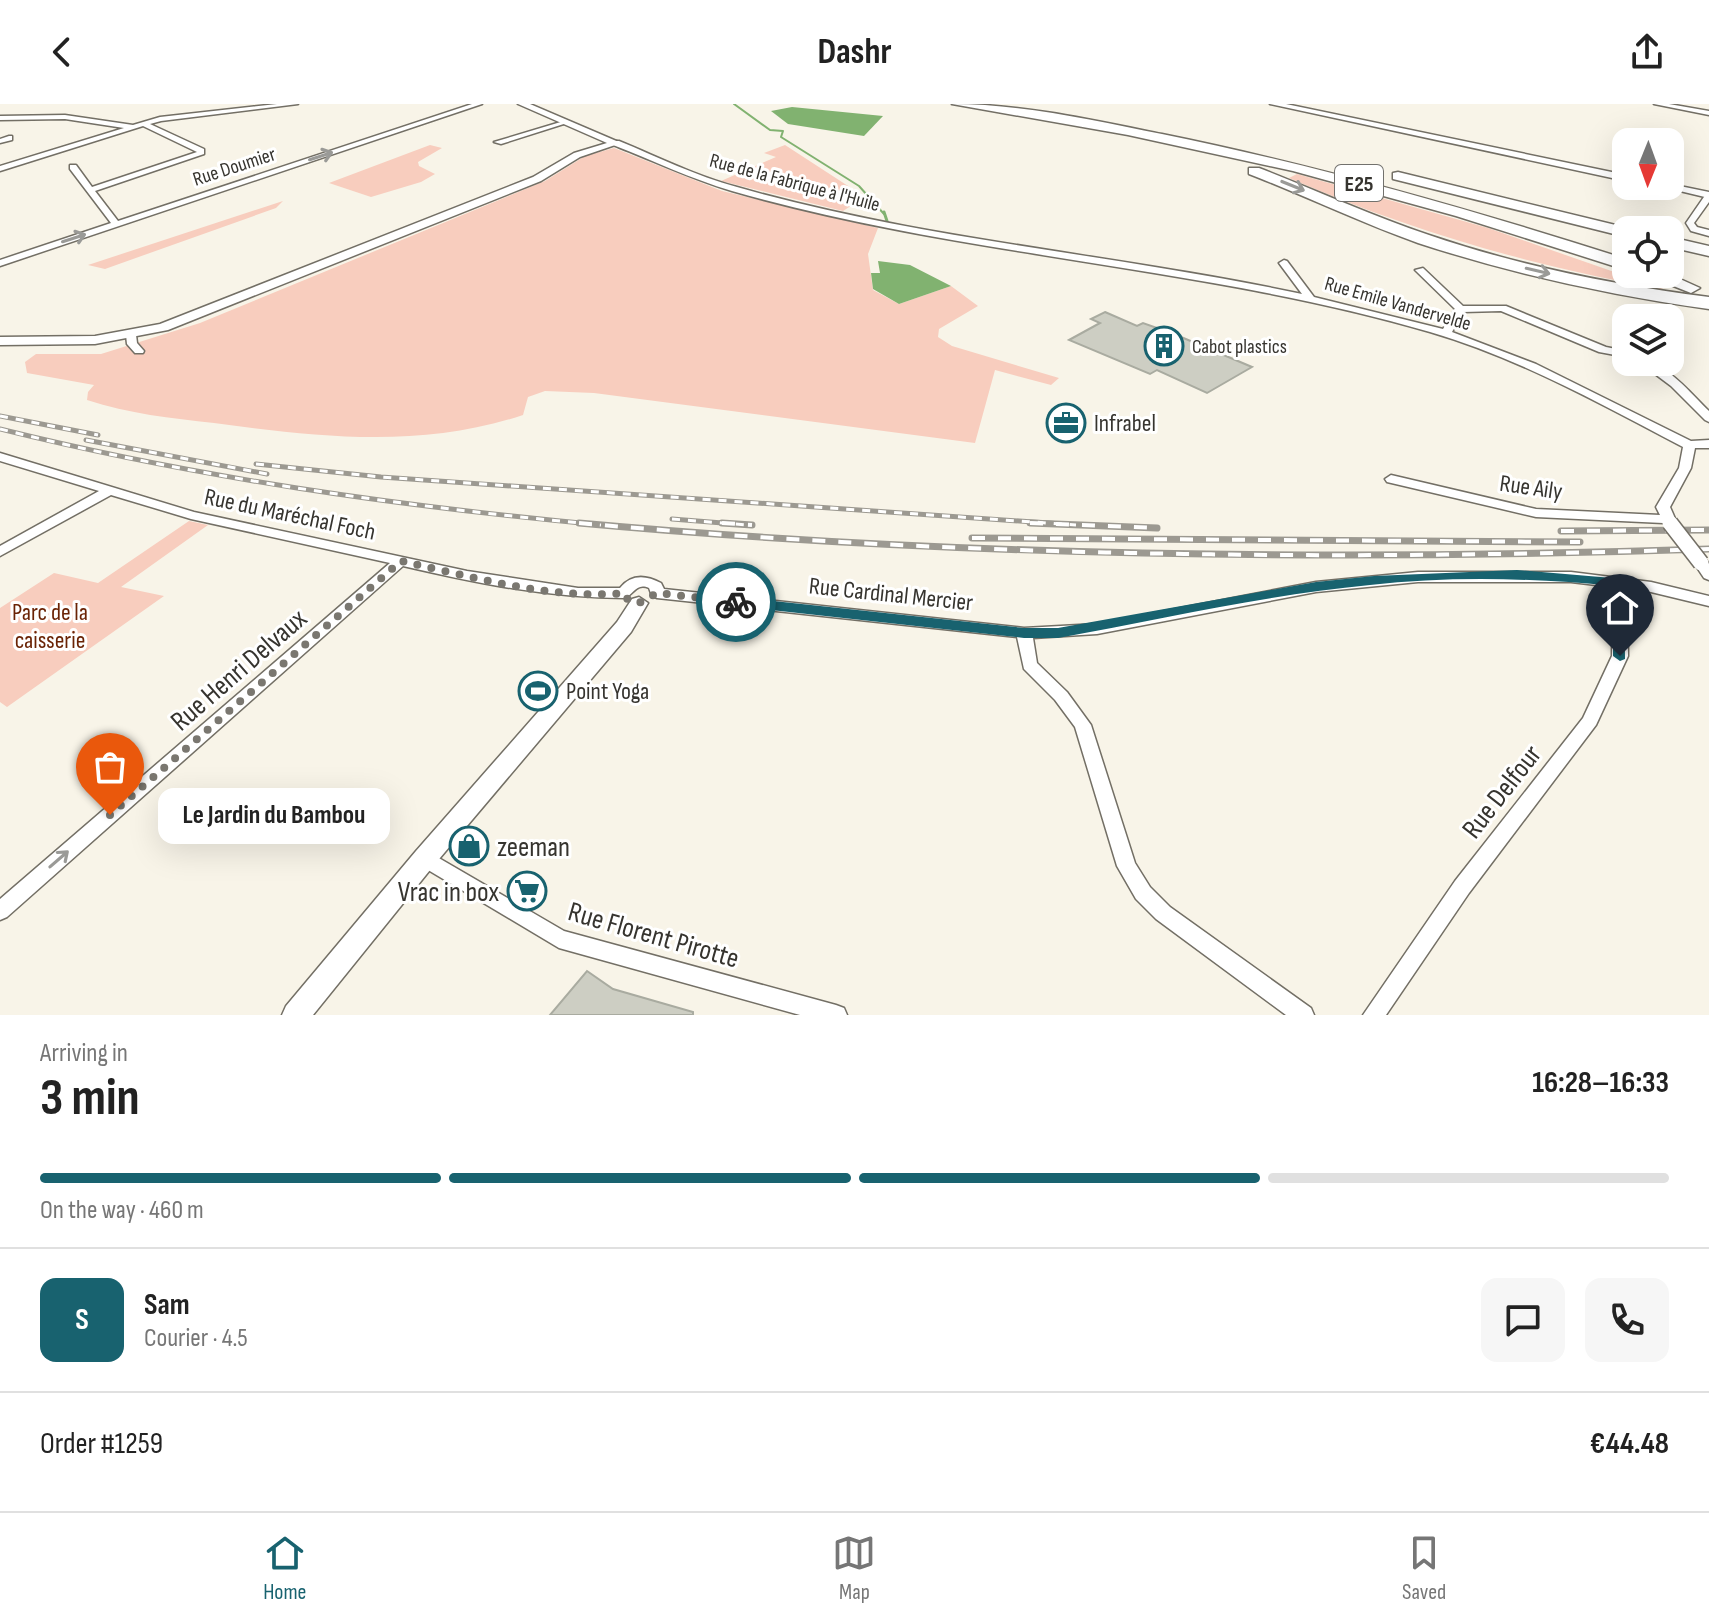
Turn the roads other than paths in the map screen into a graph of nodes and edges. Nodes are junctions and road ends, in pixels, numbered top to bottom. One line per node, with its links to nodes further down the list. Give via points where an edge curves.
1 (295, 104): 11 (street)
2 (479, 104): 25 (street, Rue Doumier, one-way to 2)
3 (522, 104): 10 (street, Rue de la Fabrique à l'Huile)
4 (958, 104): 12 (highway, E25)
5 (1019, 104): 14 (highway, E25)
6 (1274, 104): 21 (street)
7 (1657, 104): 8 (street)
8 (1709, 113)
9 (0, 118): 13 (street, via 65,117)
10 (566, 122): 15 (street); 16 (street, Rue de la Fabrique à l'Huile)
11 (144, 123): 13 (street); 22 (street, via 200,154)
12 (1085, 123): 32 (highway, E25, via 1327,174); 41 (highway, one-way to 41, via 1242,166 1400,230 1492,260)
13 (133, 127): 19 (street)
14 (1222, 140): 17 (highway); 30 (highway, E25, via 1461,199)
15 (498, 142)
16 (616, 143): 28 (street, Rue de la Fabrique à l'Huile, via 733,188 862,219); 44 (street, via 584,152 537,179 264,290)
17 (1316, 156)
18 (73, 167): 22 (street)
19 (0, 169)
20 (1386, 173): 26 (highway)
21 (1612, 175)
22 (91, 190): 25 (street)
23 (1684, 190): 24 (street)
24 (1709, 196): 27 (street, via 1690,223)
25 (116, 224): 33 (street, Rue Doumier, one-way to 25)
26 (1612, 229)
27 (1709, 233)
28 (976, 238): 40 (street, Rue Emile Vandervelde)
29 (1684, 245): 31 (highway)
30 (1612, 247)
31 (1709, 251)
32 (1612, 260)
33 (0, 263)
34 (1284, 263): 40 (street)
35 (1420, 270): 42 (street)
36 (1684, 270): 37 (highway)
37 (1709, 279)
38 (1684, 286): 39 (highway)
39 (1709, 295)
40 (1311, 299): 43 (street, Rue Emile Vandervelde)
41 (1709, 303)
42 (1460, 309): 43 (street); 47 (street, via 1502,308)
43 (1446, 333): 51 (street, Rue Emile Vandervelde, via 1550,375)
44 (131, 335): 45 (street); 46 (street)
45 (0, 341)
46 (139, 351)
47 (1612, 352)
48 (1664, 376): 49 (street)
49 (1709, 418)
50 (1709, 444): 51 (street)
51 (1689, 445): 55 (street, via 1685,468 1663,507)
52 (0, 457): 54 (street, Rue du Maréchal Foch)
53 (1391, 479): 55 (street, Rue Aily, via 1536,513)
54 (107, 492): 56 (street); 57 (street, Rue du Maréchal Foch)
55 (1669, 521): 58 (street, bridge)
56 (0, 552)
57 (401, 561): 60 (street, Rue du Maréchal Foch, via 534,587); 64 (street, Rue Henri Delvaux, one-way to 57)
58 (1705, 569)
59 (1620, 582): 61 (street, Rue Cardinal Mercier); 62 (street, Rue Cardinal Mercier, via 1517,575 1374,580 1097,629); 68 (street, Rue Delfour, via 1620,656 1590,721 1462,887)
60 (640, 596): 62 (street, Rue Cardinal Mercier); 63 (street, via 624,627)
61 (1709, 601)
62 (1024, 633): 67 (street, via 1030,665 1083,725 1126,866 1143,893)
63 (425, 858): 65 (street); 66 (street, Rue Florent Pirotte, via 559,939)
64 (0, 911)
65 (296, 1015)
66 (836, 1015)
67 (1303, 1015)
68 (1374, 1015)

